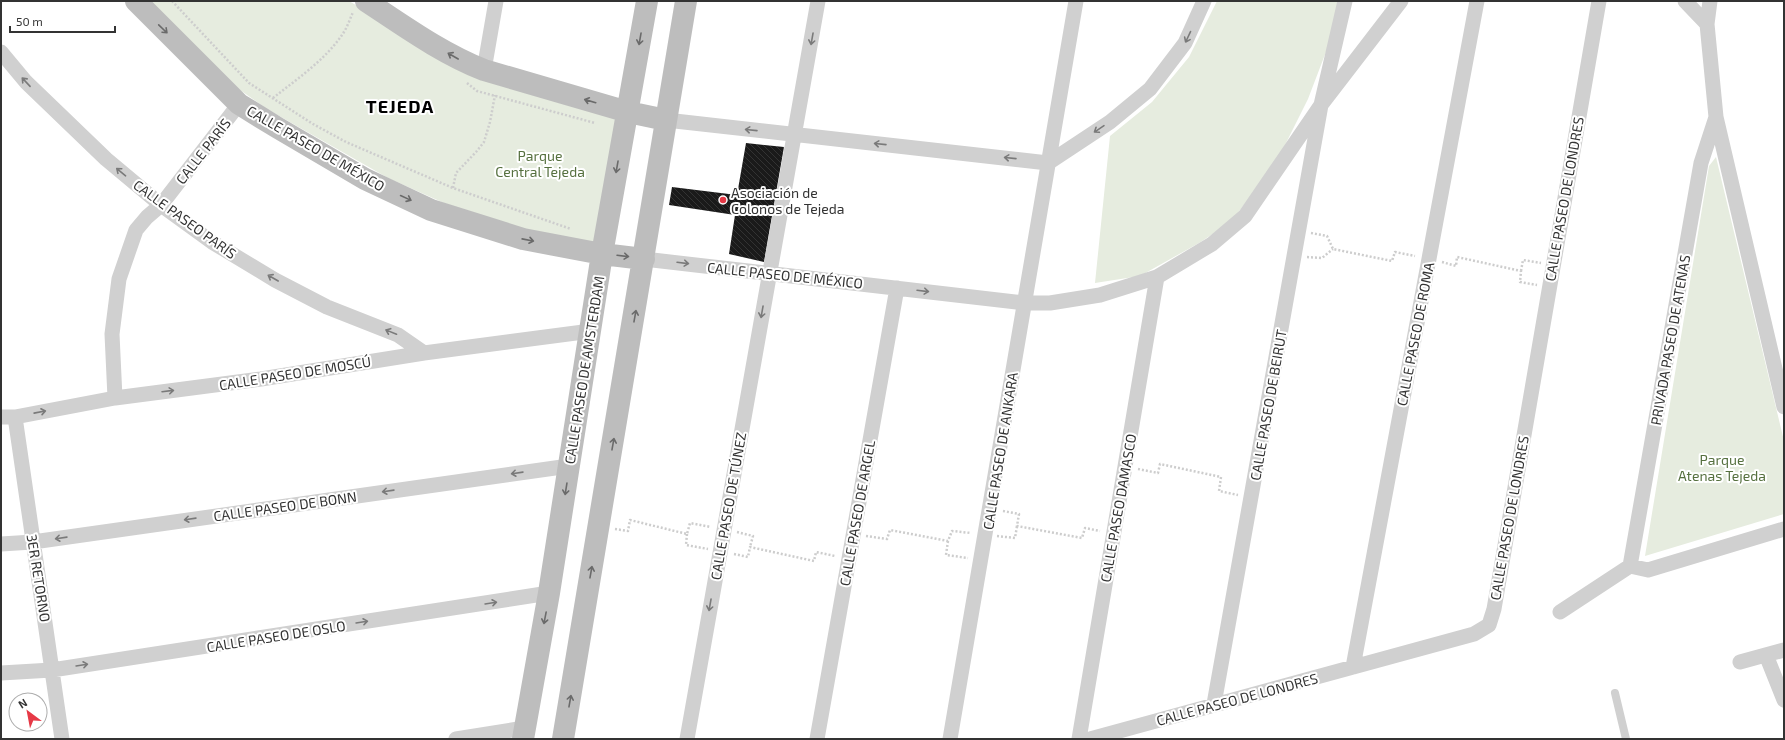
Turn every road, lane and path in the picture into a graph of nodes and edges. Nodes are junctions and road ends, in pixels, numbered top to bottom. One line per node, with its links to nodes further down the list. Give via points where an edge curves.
1 (136, 1): 22 (main road, CALLE PASEO DE MÉXICO, one-way to 22)
2 (172, 1): 21 (path, via 249,83)
3 (496, 1): 18 (street)
4 (647, 1): 24 (main road, CALLE PASEO DE AMSTERDAM, one-way to 24)
5 (686, 1): 26 (main road)
6 (818, 1): 28 (street, CALLE PASEO DE TÚNEZ, one-way to 28)
7 (1204, 1): 31 (street, one-way to 31, via 1185,43 1150,89 1110,122)
8 (1344, 1): 23 (street, CALLE PASEO DE MÉXICO)
9 (1401, 1): 23 (street)
10 (1477, 1): 40 (street, CALLE PASEO DE ROMA)
11 (1599, 1): 41 (street, CALLE PASEO DE LONDRES)
12 (1685, 1): 16 (street)
13 (1710, 1): 16 (street, PRIVADA PASEO DE ATENAS)
14 (1072, 2): 31 (street, CALLE PASEO DE ANKARA)
15 (361, 3): 18 (main road, one-way to 15, via 462,61); 21 (path, via 343,34 325,56)
16 (1707, 24): 25 (street, PRIVADA PASEO DE ATENAS)
17 (1, 52): 33 (street, CALLE PASEO PARÍS, one-way to 17, via 83,137 26,82)
18 (484, 70): 24 (main road, one-way to 18)
19 (464, 82): 20 (path, via 477,91)
20 (495, 95): 27 (path); 32 (path, via 484,142 456,173)
21 (273, 98): 32 (path, via 346,142)
22 (240, 104): 33 (street, CALLE PARÍS); 37 (main road, CALLE PASEO DE MÉXICO, one-way to 37, via 364,179 431,210 523,239)
23 (1321, 105): 35 (street, CALLE PASEO DE BEIRUT); 44 (street, CALLE PASEO DE MÉXICO, via 1245,216 1212,244)
24 (628, 112): 26 (main road); 37 (main road, CALLE PASEO DE AMSTERDAM, one-way to 37)
25 (1716, 116): 29 (street, PRIVADA PASEO DE ATENAS); 30 (street, PRIVADA PASEO DE ATENAS)
26 (666, 120): 28 (street, one-way to 26); 39 (main road)
27 (600, 124)
28 (796, 134): 31 (street, one-way to 28); 43 (street, CALLE PASEO DE TÚNEZ)
29 (1704, 154): 30 (street); 72 (street, PRIVADA PASEO DE ATENAS)
30 (1725, 154): 51 (street, PRIVADA PASEO DE ATENAS)
31 (1048, 162): 47 (street, CALLE PASEO DE ANKARA)
32 (453, 188): 34 (path)
33 (161, 206): 49 (street, CALLE PASEO PARÍS, one-way to 33, via 398,335 327,306 275,280 212,242); 50 (street, CALLE PARÍS, via 147,216 136,230 119,279 112,334)
34 (575, 230)
35 (1299, 230): 36 (path, via 1327,236); 38 (street, CALLE PASEO DE BEIRUT)
36 (1333, 250): 38 (path, via 1322,258); 40 (path, via 1392,261 1395,252)
37 (602, 254): 39 (main road, CALLE PASEO DE MÉXICO, one-way to 39); 48 (main road, CALLE PASEO DE AMSTERDAM)
38 (1294, 256): 55 (street, CALLE PASEO DE BEIRUT)
39 (644, 259): 43 (street, CALLE PASEO DE MÉXICO, one-way to 43); 57 (main road, one-way to 39)
40 (1429, 259): 42 (path, via 1456,266 1457,257); 78 (street, CALLE PASEO DE ROMA)
41 (1553, 266): 42 (path, via 1523,260); 45 (street, CALLE PASEO DE LONDRES)
42 (1521, 271): 45 (path, via 1520,282)
43 (769, 274): 46 (street, CALLE PASEO DE MÉXICO); 60 (street, CALLE PASEO DE TÚNEZ, one-way to 60)
44 (1157, 277): 47 (street, CALLE PASEO DE MÉXICO, via 1100,295 1050,303); 54 (street, CALLE PASEO DAMASCO)
45 (1549, 287): 78 (street, CALLE PASEO DE LONDRES, via 1489,625 1474,634)
46 (897, 288): 47 (street, CALLE PASEO DE MÉXICO, one-way to 47); 62 (street, CALLE PASEO DE ARGEL)
47 (1025, 303): 56 (street, CALLE PASEO DE ANKARA)
48 (590, 331): 49 (street, CALLE PASEO DE MOSCÚ); 53 (main road, CALLE PASEO DE AMSTERDAM)
49 (424, 353): 50 (street, CALLE PASEO DE MOSCÚ, one-way to 49, via 261,379)
50 (115, 398): 52 (street, CALLE PASEO DE MOSCÚ, one-way to 50)
51 (1784, 407)
52 (8, 417): 66 (street, 3ER RETORNO)
53 (569, 466): 66 (street, CALLE PASEO DE BONN, one-way to 66); 73 (main road, CALLE PASEO DE AMSTERDAM, one-way to 73)
54 (1125, 467): 55 (path, via 1158,473 1160,464 1221,477 1220,491); 63 (street, CALLE PASEO DAMASCO)
55 (1251, 497): 83 (street, CALLE PASEO DE BEIRUT)
56 (990, 508): 58 (path, via 1019,514); 64 (street, CALLE PASEO DE ANKARA)
57 (599, 526): 61 (path, via 628,531 630,520); 87 (main road, one-way to 57)
58 (1017, 526): 63 (path, via 1082,538 1085,528); 64 (path, via 1015,538)
59 (1784, 529): 72 (street, via 1648,570)
60 (724, 530): 61 (path, via 690,523); 68 (path, via 753,536); 69 (street, CALLE PASEO DE TÚNEZ)
61 (688, 534): 69 (path, via 686,545)
62 (854, 534): 65 (path, via 887,540 890,530); 70 (street, CALLE PASEO DE ARGEL)
63 (1114, 534): 91 (street, CALLE PASEO DAMASCO)
64 (986, 535): 65 (path, via 952,531); 71 (street, CALLE PASEO DE ANKARA)
65 (948, 541): 71 (path, via 946,555)
66 (33, 542): 67 (street, CALLE PASEO DE BONN); 79 (street, 3ER RETORNO)
67 (1, 544)
68 (750, 547): 69 (path, via 748,557); 70 (path, via 814,561 816,552)
69 (720, 552): 88 (street, CALLE PASEO DE TÚNEZ, one-way to 88)
70 (849, 559): 89 (street, CALLE PASEO DE ARGEL)
71 (980, 560): 90 (street, CALLE PASEO DE ANKARA)
72 (1630, 566): 74 (street)
73 (550, 594): 79 (street, CALLE PASEO DE OSLO, one-way to 73); 84 (main road, CALLE PASEO DE AMSTERDAM, one-way to 84)
74 (1560, 612)
75 (1784, 650): 76 (street)
76 (1766, 655): 77 (street); 82 (street)
77 (1740, 662)
78 (1353, 667): 83 (street, CALLE PASEO DE LONDRES)
79 (52, 670): 80 (street, CALLE PASEO DE OSLO); 85 (street, 3ER RETORNO)
80 (1, 673)
81 (1615, 693): 93 (lane)
82 (1784, 700)
83 (1214, 704): 92 (street, CALLE PASEO DE LONDRES)
84 (523, 734): 86 (street)
85 (62, 739)
86 (456, 739)
87 (563, 739)
88 (687, 739)
89 (817, 739)
90 (950, 739)
91 (1079, 739)
92 (1090, 739)
93 (1626, 739)

